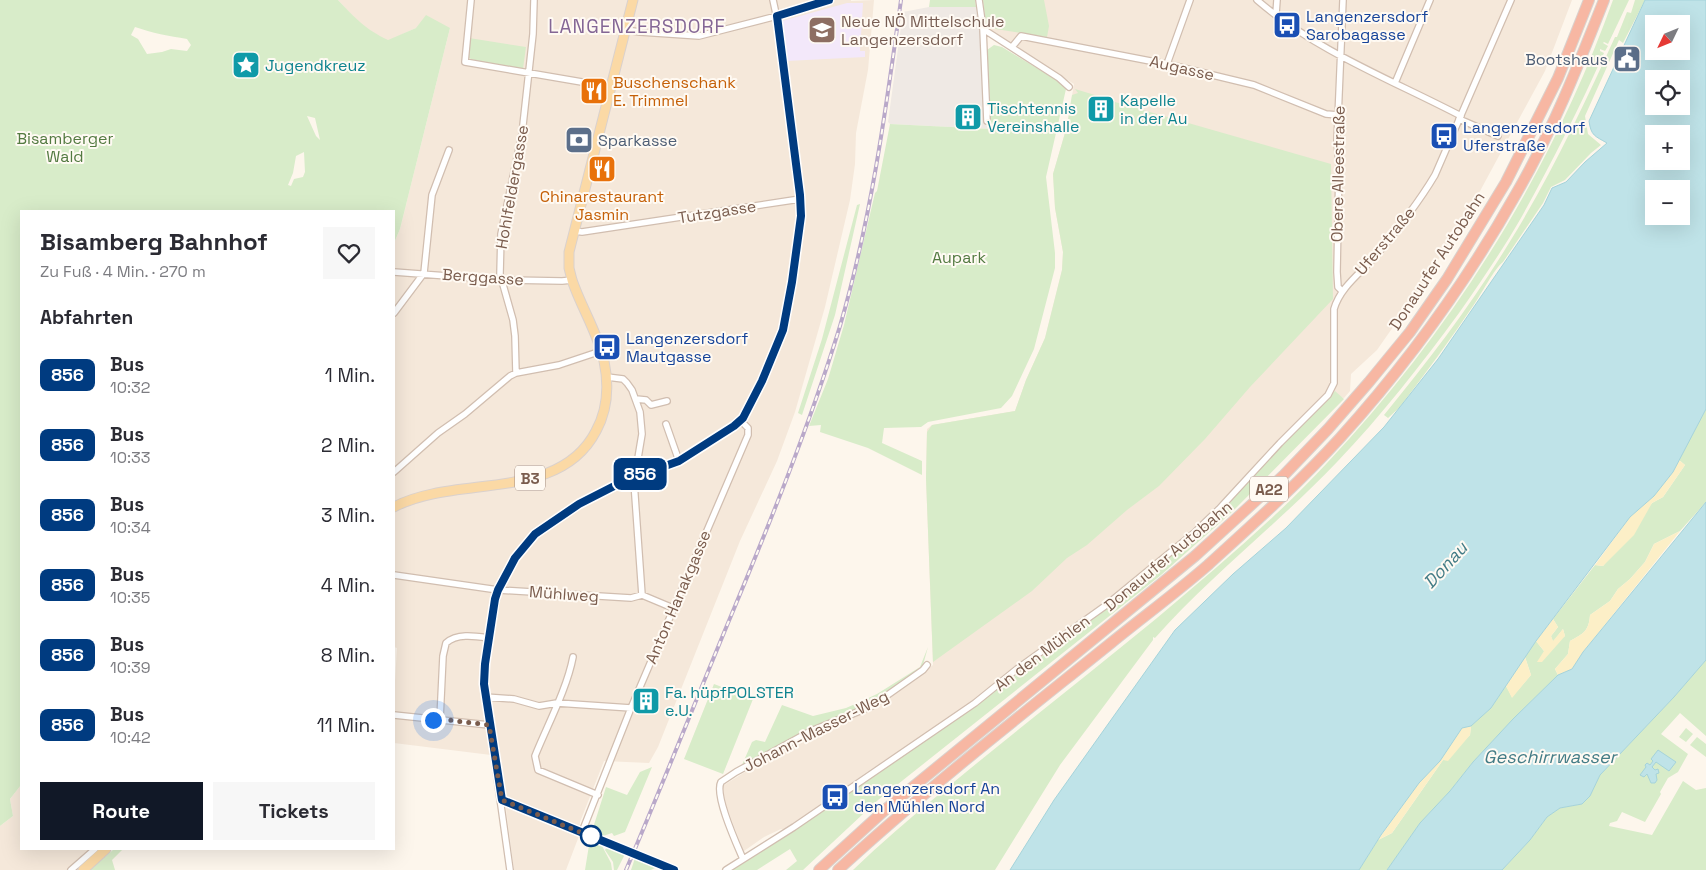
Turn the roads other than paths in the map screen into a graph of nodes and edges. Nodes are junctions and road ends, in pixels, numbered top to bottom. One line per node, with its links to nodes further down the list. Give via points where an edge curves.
1 (471, 0): 22 (street, via 465,62)
2 (534, 0): 22 (street, Hohlfeldergasse)
3 (633, 0): 18 (main road, B3)
4 (773, 0): 16 (street)
5 (829, 0): 16 (street)
6 (979, 0): 17 (street)
7 (1190, 0): 21 (street)
8 (1257, 0): 15 (street)
9 (1277, 0): 15 (street)
10 (1343, 0): 20 (street, Obere Alleestraße)
11 (1430, 0): 23 (street)
12 (1511, 0): 27 (street, Uferstraße)
13 (1588, 0): 75 (highway, Donauufer Autobahn / A22, via 1558,78 1506,182 1447,279 1370,382 1284,475 1195,556 886,808)
14 (1604, 0): 76 (highway, Donauufer Autobahn / A22, via 1571,85 1517,193 1425,334 1339,439 1206,566 897,817)
15 (1276, 14): 20 (street)
16 (777, 16): 18 (street, via 699,36); 31 (street)
17 (983, 28): 19 (street); 28 (street)
18 (626, 30): 24 (main road, B3)
19 (1012, 47): 21 (street, Augasse, via 1021,36); 25 (street)
20 (1341, 56): 23 (street); 26 (street, Obere Alleestraße)
21 (1167, 64): 26 (street, Augasse, via 1254,85 1326,114)
22 (529, 74): 24 (street); 35 (street, Hohlfeldergasse, via 522,134 501,234)
23 (1395, 83): 27 (street)
24 (611, 87): 32 (main road, B3)
25 (1069, 87)
26 (1338, 115): 37 (street, Obere Alleestraße, via 1337,272)
27 (1460, 118): 29 (street); 37 (street, Uferstraße, via 1424,193 1379,252)
28 (987, 121)
29 (1498, 136)
30 (449, 150): 34 (street, via 432,195)
31 (800, 199): 32 (street, Tutzgasse); 45 (street, via 800,225 783,330)
32 (574, 231): 36 (main road, B3, via 569,258)
33 (395, 272): 34 (street, Berggasse)
34 (424, 273): 35 (street, Berggasse); 38 (street)
35 (501, 280): 36 (street, Berggasse); 41 (street, Hohlfeldergasse, via 513,320)
36 (572, 280): 39 (main road, B3)
37 (1342, 292): 40 (street, Uferstraße, via 1334,309)
38 (395, 312)
39 (602, 351): 41 (street, via 559,365); 42 (main road, B3)
40 (1335, 370): 69 (street, An den Mühlen, via 1332,390 1324,400 1219,509 1139,580 1017,668 975,703)
41 (516, 373): 48 (street, via 438,433)
42 (606, 377): 43 (street, via 623,379); 50 (main road, B3, via 605,404 595,433 581,452 561,468 539,477 440,493)
43 (636, 399): 44 (street, via 646,400 651,405); 49 (street, via 642,434)
44 (667, 401)
45 (741, 421): 47 (street); 54 (street, Anton Hanakgasse, via 748,428 748,435)
46 (666, 424): 47 (street)
47 (679, 461): 49 (street)
48 (395, 471)
49 (635, 476): 52 (street, via 579,504 535,534 515,558); 53 (street)
50 (395, 507)
51 (395, 575): 52 (street, Mühlweg)
52 (498, 590): 53 (street, Mühlweg, via 631,598); 55 (street)
53 (642, 595): 54 (street, Mühlweg)
54 (673, 608): 60 (street, Anton Hanakgasse)
55 (489, 638): 58 (street); 62 (street, via 464,636 446,643)
56 (573, 657): 59 (street)
57 (927, 665): 69 (street, Johann-Masser-Weg, via 872,706 811,731 722,782 719,791 723,806)
58 (485, 697): 59 (street, via 514,699 539,706); 63 (street)
59 (557, 703): 60 (street); 64 (street, via 535,756 538,770)
60 (631, 708): 64 (street, Anton Hanakgasse)
61 (395, 715): 62 (street)
62 (440, 719): 63 (street)
63 (489, 725): 65 (street)
64 (598, 795): 66 (street, Anton Hanakgasse)
65 (502, 800): 66 (street); 72 (street)
66 (582, 832): 73 (street)
67 (94, 850): 70 (street)
68 (105, 850): 70 (main road)
69 (743, 859): 74 (street, An den Mühlen)
70 (86, 864): 71 (street)
71 (71, 870)
72 (510, 870)
73 (674, 870)
74 (726, 870)
75 (819, 870)
76 (838, 870)

